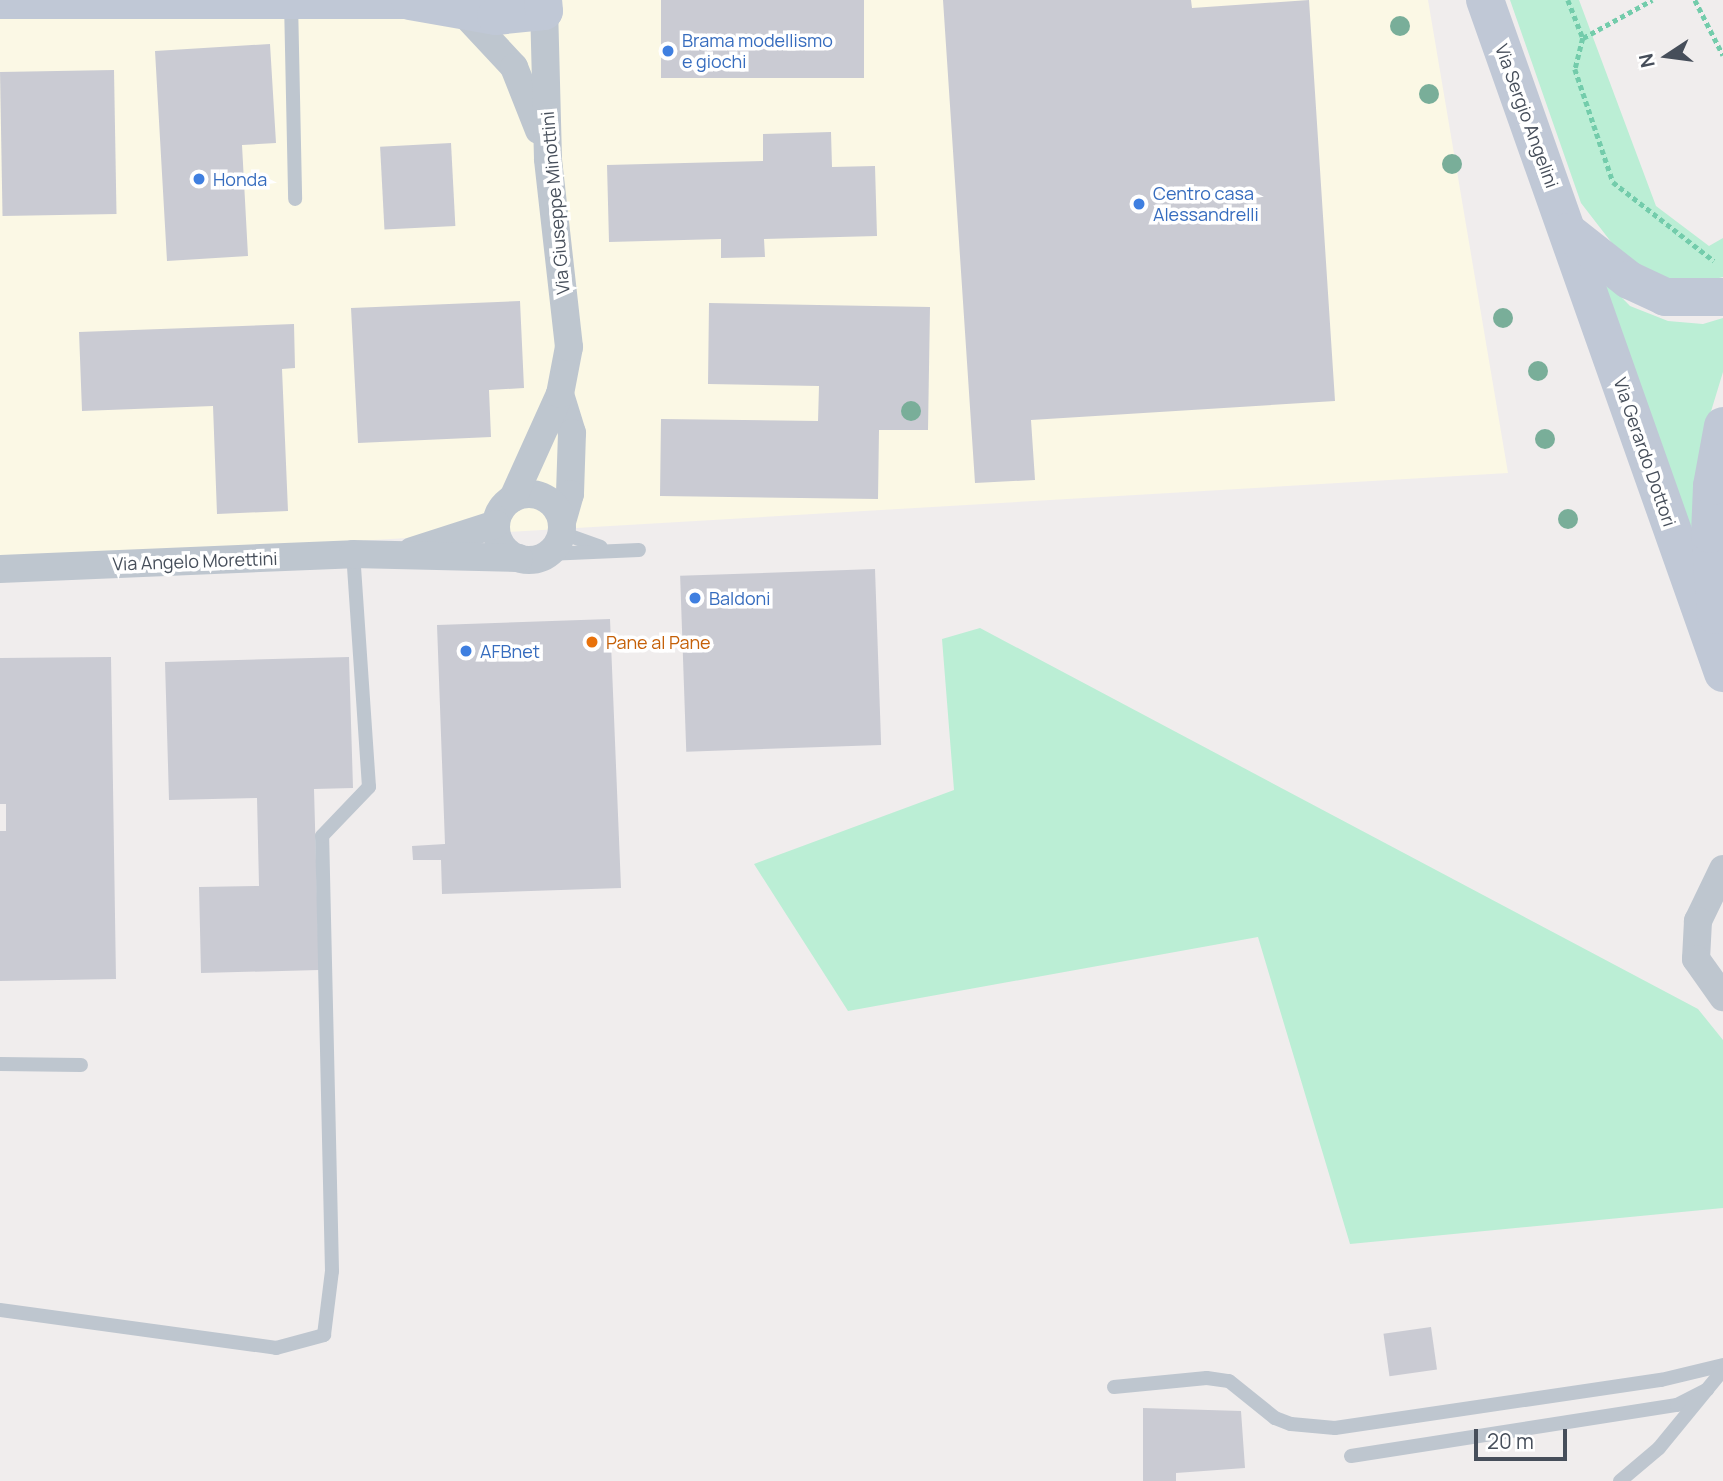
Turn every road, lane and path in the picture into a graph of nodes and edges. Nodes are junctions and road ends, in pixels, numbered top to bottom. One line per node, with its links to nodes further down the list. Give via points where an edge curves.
1 (0, 0): 7 (main road)
2 (411, 0): 7 (main road); 9 (main road)
3 (1485, 0): 14 (main road, Via Sergio Angelini)
4 (1568, 0): 10 (path)
5 (1652, 0): 10 (path)
6 (1695, 0): 11 (path)
7 (291, 1): 13 (lane)
8 (548, 5): 9 (main road, via 496,16); 12 (street, Via Giuseppe Minottini)
9 (460, 9): 12 (street, via 514,67)
10 (1583, 38): 15 (path, via 1576,69 1613,182)
11 (1723, 55)
12 (548, 159): 17 (street, Via Giuseppe Minottini, via 569,347)
13 (295, 199)
14 (1568, 232): 16 (main road, via 1629,280 1665,297); 28 (main road, Via Gerardo Dottori)
15 (1723, 268)
16 (1723, 297)
17 (560, 394): 19 (street, Via Giuseppe Minottini); 21 (street, Via Giuseppe Minottini, via 572,433 570,494)
18 (1723, 426): 28 (main road, via 1712,486 1710,534)
19 (513, 498): 20 (street); 21 (street, via 544,497 559,512)
20 (496, 524): 25 (street, Via Angelo Morettini); 26 (street, via 502,545)
21 (557, 537): 22 (lane); 22 (lane); 26 (street)
22 (609, 550): 23 (lane)
23 (639, 550)
24 (353, 554): 25 (street, Via Angelo Morettini); 27 (street, Via Angelo Morettini); 33 (lane, via 369,787 323,836 332,1270 324,1335 276,1348)
25 (389, 557): 26 (street, Via Angelo Morettini)
26 (519, 558)
27 (0, 569)
28 (1721, 668)
29 (1723, 869): 30 (street, via 1698,922 1696,959)
30 (1723, 997)
31 (0, 1065): 32 (lane)
32 (81, 1065)
33 (0, 1310)
34 (1723, 1367): 35 (lane, via 1335,1428 1275,1418 1229,1381 1207,1378); 36 (lane)
35 (1114, 1387)
36 (1707, 1390): 37 (lane, via 1677,1405); 38 (lane, via 1659,1448)
37 (1351, 1456)
38 (1620, 1481)

